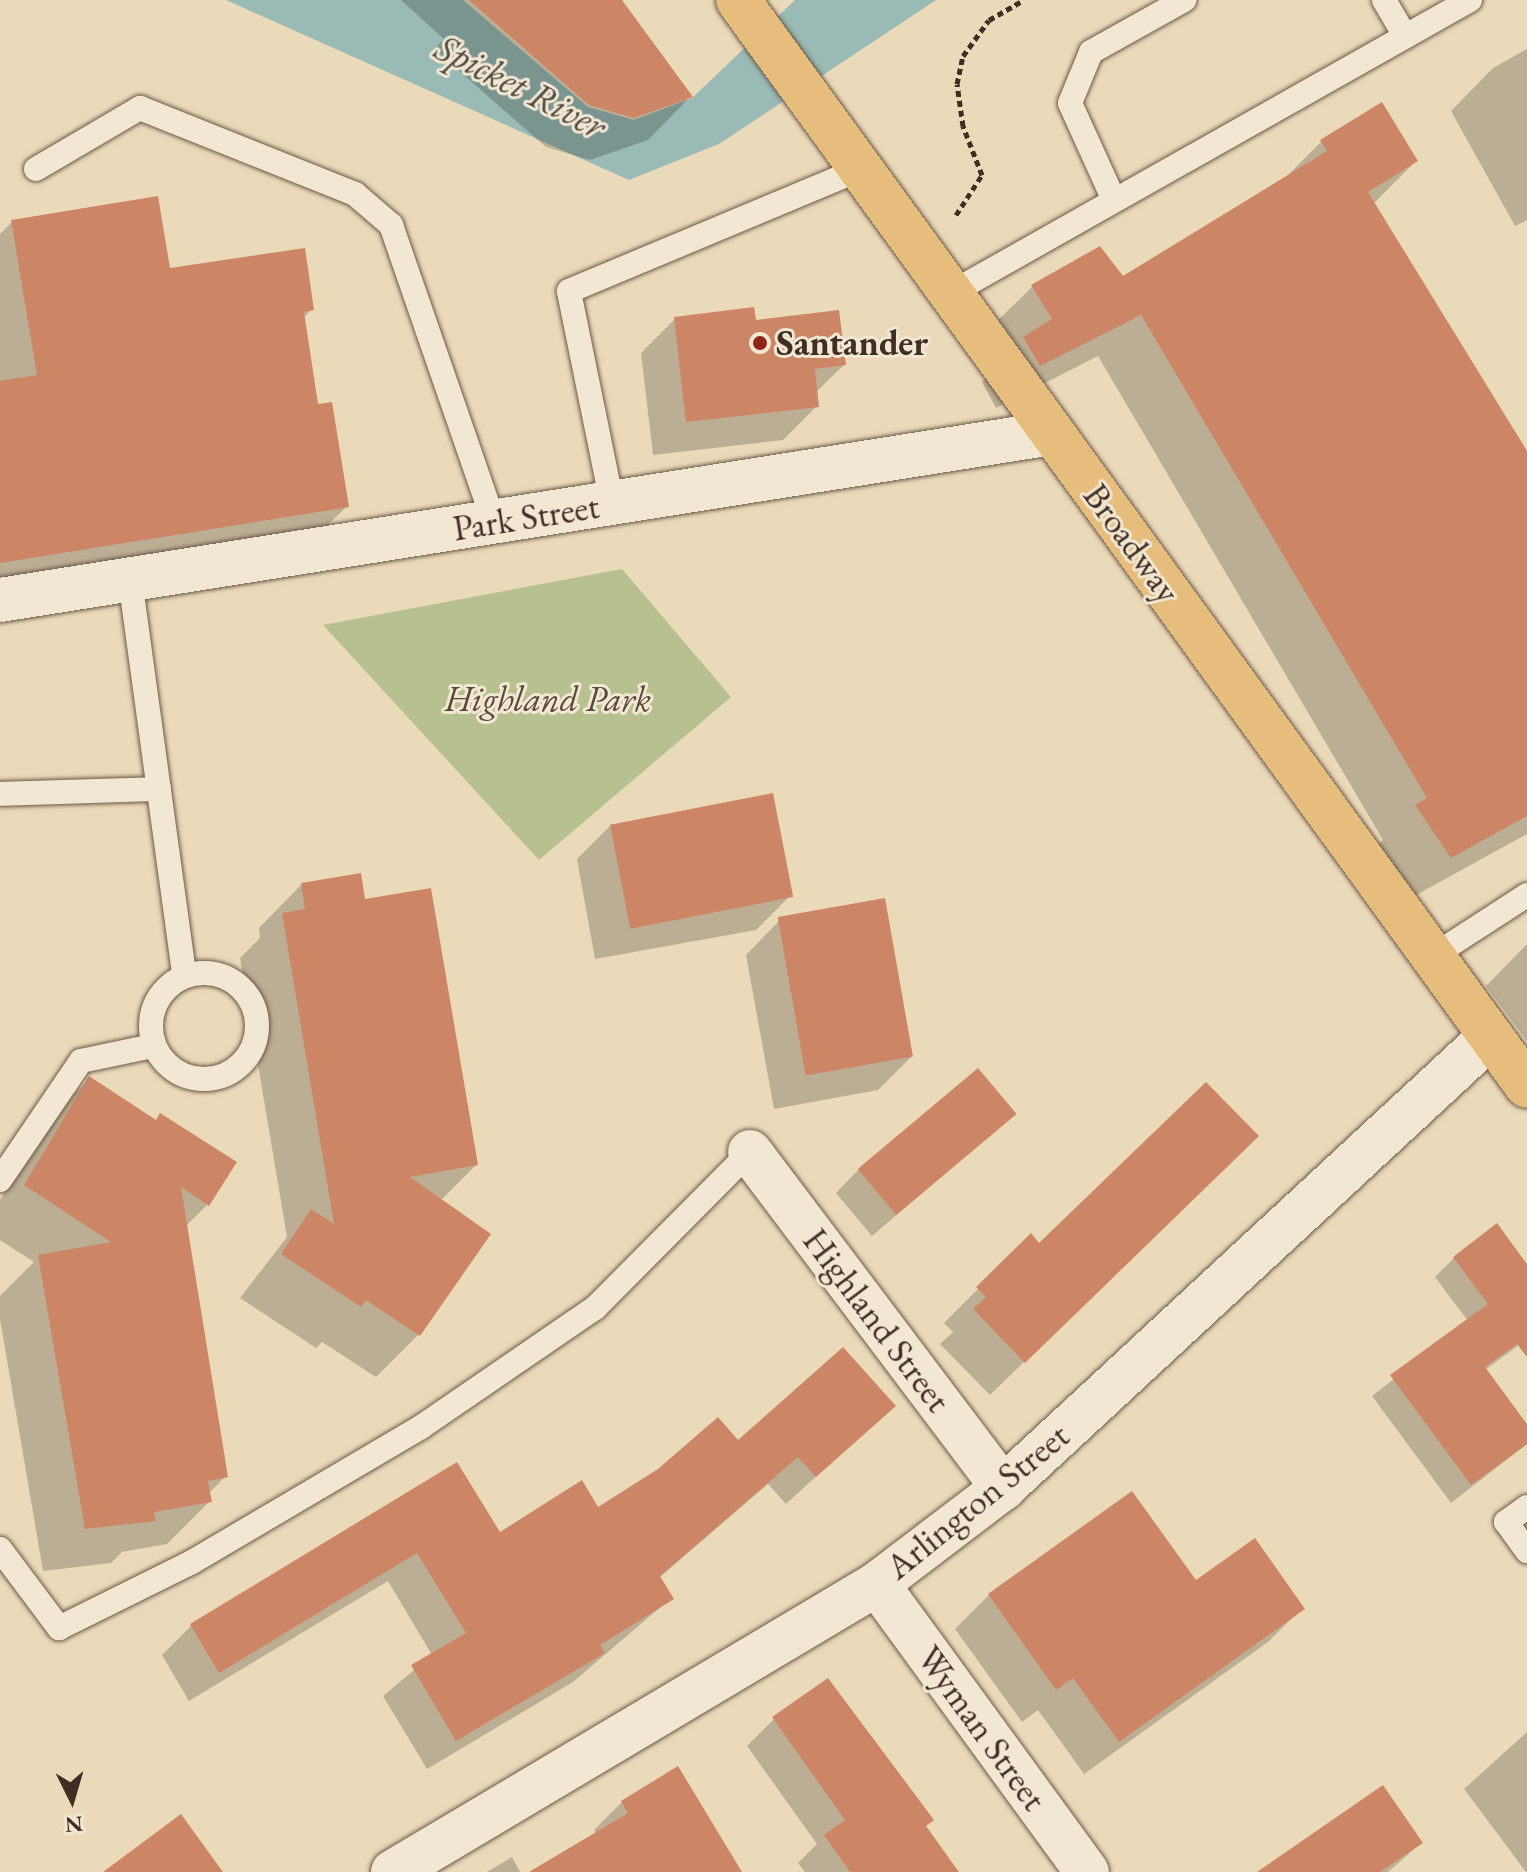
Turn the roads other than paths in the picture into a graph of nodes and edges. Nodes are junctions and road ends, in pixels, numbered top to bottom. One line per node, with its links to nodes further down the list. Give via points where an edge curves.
1 (738, 0): 6 (main road, Broadway)
2 (1184, 0): 8 (lane, via 1091,52 1070,103)
3 (1384, 0): 5 (lane)
4 (1470, 0): 5 (lane)
5 (1405, 36): 8 (lane)
6 (851, 156): 9 (main road, Broadway); 11 (lane, via 569,291)
7 (36, 169): 12 (lane, via 140,108 355,194 391,225)
8 (1113, 198): 9 (lane)
9 (951, 293): 10 (main road, Broadway)
10 (1052, 433): 11 (street, Park Street); 18 (main road, Broadway)
11 (612, 503): 12 (street, Park Street)
12 (494, 522): 13 (street, Park Street)
13 (130, 579): 14 (street, Park Street); 15 (lane)
14 (0, 600)
15 (159, 789): 16 (lane); 19 (lane)
16 (0, 794)
17 (1527, 895): 18 (lane)
18 (1433, 956): 20 (main road, Broadway)
19 (184, 974): 21 (lane, via 153,1003); 21 (lane, via 226,975 256,1005 255,1048 224,1077 181,1076)
20 (1491, 1036): 22 (main road, Broadway); 25 (street, Arlington Street)
21 (152, 1046): 24 (lane, via 81,1061)
22 (1527, 1086)
23 (750, 1152): 25 (street, Highland Street); 27 (lane, via 595,1308 421,1427 192,1562 59,1628)
24 (0, 1180)
25 (1003, 1488): 29 (street, Arlington Street)
26 (1527, 1507): 28 (lane, via 1506,1522)
27 (0, 1549)
28 (1527, 1551)
29 (877, 1584): 30 (street, Arlington Street); 31 (street, Wyman Street)
30 (393, 1872)
31 (1087, 1872)

